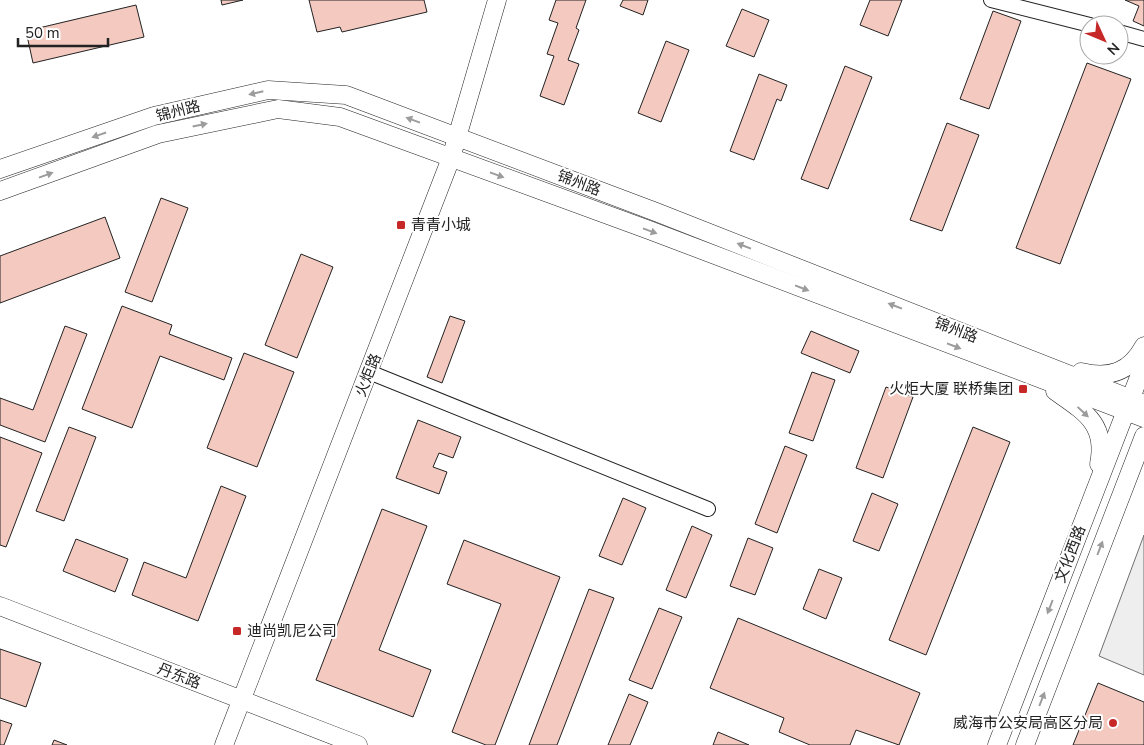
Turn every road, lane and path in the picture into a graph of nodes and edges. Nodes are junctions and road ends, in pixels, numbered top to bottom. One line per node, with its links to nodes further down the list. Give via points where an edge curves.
1 (497, 0): 6 (main road, 火炬路)
2 (991, 0): 3 (street)
3 (1079, 22)
4 (1129, 35): 5 (street)
5 (1144, 39)
6 (459, 137): 7 (main road, 火炬路); 8 (main road, 锦州路, one-way to 8, via 346,95 268,90 154,116); 12 (main road, 锦州路, one-way to 6)
7 (452, 158): 9 (main road, 锦州路, one-way to 7, via 158,134 278,109 340,117); 12 (main road, 锦州路, one-way to 12); 13 (main road, 火炬路)
8 (0, 169)
9 (0, 191)
10 (1144, 346): 12 (main road, via 1128,366 1109,375)
11 (1144, 364): 14 (main road, 文化西路)
12 (1034, 368): 14 (main road, 锦州路); 18 (main road, one-way to 18, via 1094,423 1102,444)
13 (369, 372): 20 (street); 22 (main road, 火炬路)
14 (1134, 404): 15 (main road, 锦州路); 18 (main road, 文化西路)
15 (1144, 418)
16 (1144, 436): 19 (main road, 文化西路)
17 (1144, 463): 19 (main road)
18 (1093, 496): 25 (main road, 文化西路, one-way to 25)
19 (1117, 506): 26 (main road, 文化西路, one-way to 19)
20 (708, 509)
21 (0, 606): 22 (main road, 丹东路)
22 (241, 700): 23 (main road, 火炬路); 24 (main road, 丹东路)
23 (224, 745)
24 (358, 745)
25 (997, 745)
26 (1025, 745)

